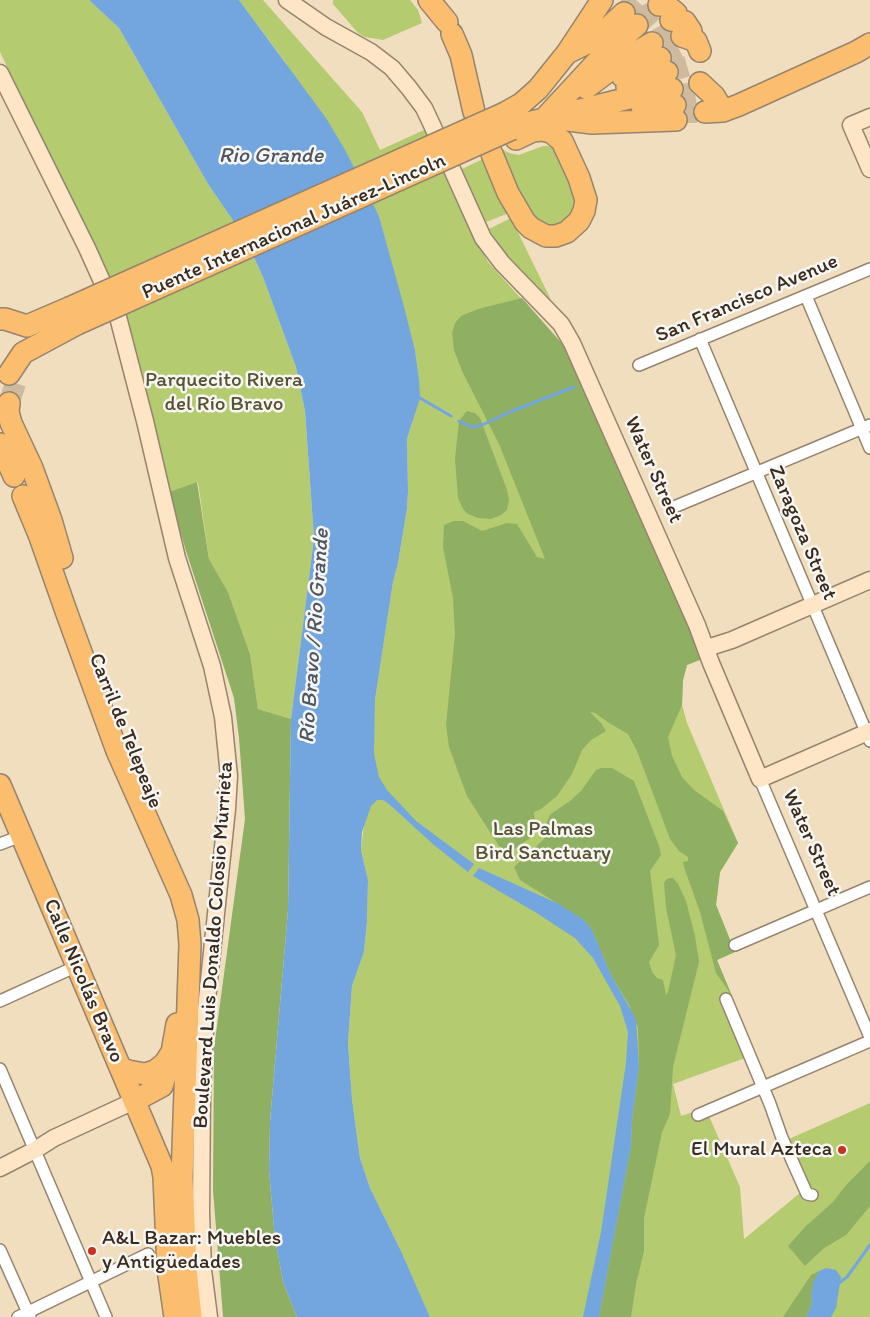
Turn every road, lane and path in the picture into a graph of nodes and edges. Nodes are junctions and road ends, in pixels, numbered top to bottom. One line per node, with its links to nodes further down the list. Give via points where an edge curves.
1 (287, 0): 33 (main road, Water Street, via 392,68 424,108 483,238 502,263 561,324 572,343)
2 (429, 0): 10 (highway, via 449,28 461,55)
3 (584, 0): 6 (highway, via 574,21)
4 (593, 0): 6 (highway)
5 (870, 44): 8 (highway, via 856,52)
6 (567, 53): 7 (highway, via 593,34); 13 (highway, via 538,89 521,104)
7 (653, 59): 12 (highway); 12 (highway, via 631,64); 12 (highway, via 639,88); 12 (highway, via 608,50)
8 (693, 59)
9 (0, 73): 65 (main road, Boulevard Luis Donaldo Colosio Murrieta, via 118,317 177,558 212,666 223,716 229,776 206,1009 202,1093 201,1212)
10 (474, 112)
11 (870, 117): 15 (main road, via 851,125)
12 (545, 118): 13 (highway)
13 (511, 127): 14 (highway, via 551,132 562,140 586,200 579,221 567,232 556,236 546,236 531,228 508,193); 19 (highway, Puente Internacional Juárez-Lincoln, bridge); 19 (highway)
14 (492, 154)
15 (870, 169)
16 (870, 269): 17 (street, San Francisco Avenue)
17 (806, 296): 20 (street, San Francisco Avenue); 24 (street)
18 (0, 319): 19 (highway, via 27,326)
19 (76, 322): 22 (highway, via 23,353)
20 (700, 339): 21 (street, San Francisco Avenue); 27 (street, Zaragoza Street)
21 (639, 365)
22 (14, 375)
23 (9, 402): 47 (highway, Carril de Telepeaje, via 11,423 45,504 99,672 194,894 200,955 191,1050)
24 (866, 427): 26 (street); 27 (street)
25 (0, 444): 28 (highway)
26 (870, 448)
27 (756, 474): 30 (street); 32 (street, Zaragoza Street)
28 (14, 476)
29 (23, 496): 47 (highway, Boulevard Luis Donaldo Colosio Murrieta, via 118,751 181,895 188,920 190,954)
30 (674, 507)
31 (870, 580): 32 (main road)
32 (812, 605): 33 (main road); 34 (street, Zaragoza Street)
33 (707, 648): 35 (main road, Water Street)
34 (869, 735): 35 (main road)
35 (760, 779): 40 (street, Water Street)
36 (0, 786): 37 (highway, Calle Nicolás Bravo)
37 (21, 836): 38 (street); 42 (highway, Calle Nicolás Bravo)
38 (0, 844)
39 (870, 887): 40 (street)
40 (818, 911): 41 (street); 45 (street, Water Street)
41 (735, 945)
42 (77, 966): 44 (street); 48 (highway, Calle Nicolás Bravo)
43 (726, 999): 50 (street)
44 (0, 1001)
45 (870, 1037)
46 (870, 1041): 50 (street)
47 (182, 1063): 48 (highway, via 165,1063 145,1074); 51 (highway, via 162,1086); 57 (highway, Boulevard Luis Donaldo Colosio Murrieta)
48 (121, 1068): 51 (highway, Calle Nicolás Bravo)
49 (0, 1069): 54 (street)
50 (763, 1088): 52 (street); 56 (street)
51 (134, 1102): 53 (highway, Calle Nicolás Bravo); 54 (main road, via 54,1138)
52 (698, 1115)
53 (145, 1126): 57 (highway, via 161,1134 171,1150 177,1226); 63 (highway, Calle Nicolás Bravo, via 164,1177 168,1269)
54 (36, 1150): 55 (main road); 60 (street)
55 (0, 1168)
56 (809, 1195)
57 (185, 1245): 64 (highway, Boulevard Luis Donaldo Colosio Murrieta)
58 (0, 1250): 61 (street)
59 (148, 1254): 60 (street)
60 (90, 1282): 61 (street); 62 (street)
61 (25, 1315)
62 (106, 1317)
63 (175, 1317)
64 (191, 1317)
65 (209, 1317)

